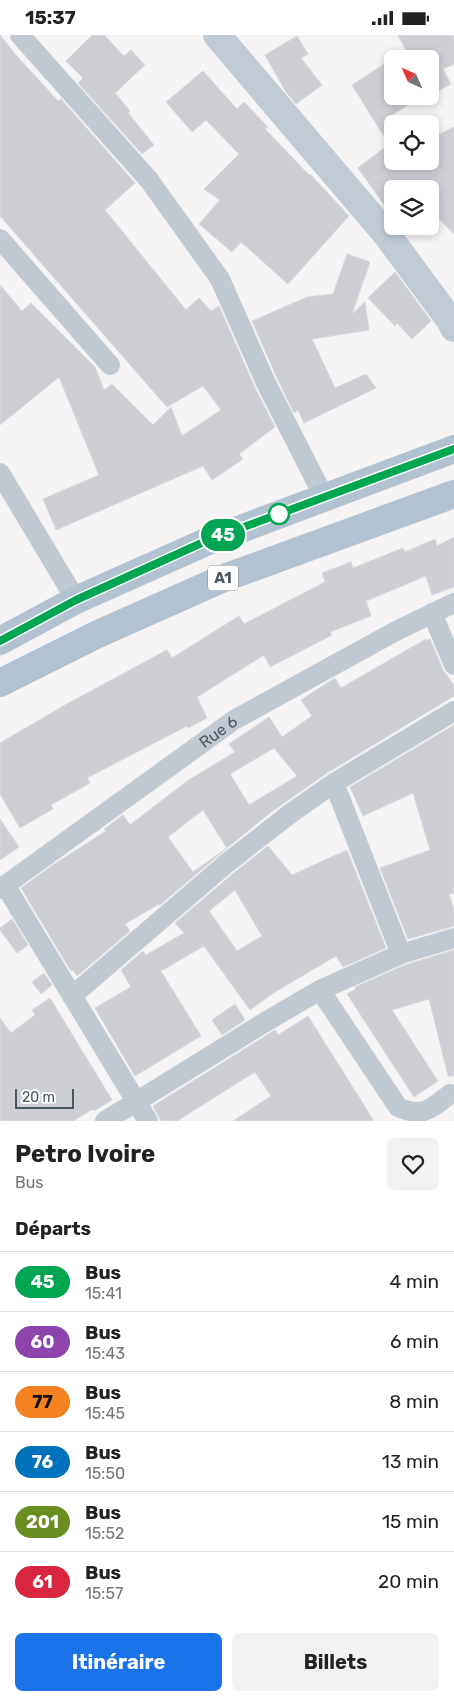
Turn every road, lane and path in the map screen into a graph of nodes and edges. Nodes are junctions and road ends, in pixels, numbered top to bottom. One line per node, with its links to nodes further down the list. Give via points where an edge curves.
1 (20, 35): 9 (street, via 149,180 220,279 266,383)
2 (217, 35): 4 (street, via 387,235)
3 (0, 239): 5 (street)
4 (454, 329)
5 (110, 365)
6 (454, 449): 9 (main road, A1)
7 (0, 473): 10 (street)
8 (454, 495): 15 (main road, A1, via 224,578 98,634)
9 (324, 497): 10 (main road, A1, via 206,541)
10 (76, 600): 13 (main road, A1)
11 (454, 603): 12 (street, Rue 6)
12 (432, 613): 14 (street); 18 (street, Rue 6, via 234,719)
13 (0, 641)
14 (454, 665)
15 (0, 683)
16 (454, 711): 17 (street)
17 (334, 783): 20 (street); 22 (street, via 227,863)
18 (2, 887): 22 (street)
19 (454, 938): 20 (street)
20 (401, 954): 21 (street)
21 (320, 990): 23 (street, via 398,1107 411,1113 431,1109); 24 (street)
22 (72, 997): 24 (street)
23 (450, 1093)
24 (135, 1101): 25 (street); 26 (street)
25 (104, 1121)
26 (148, 1121)

